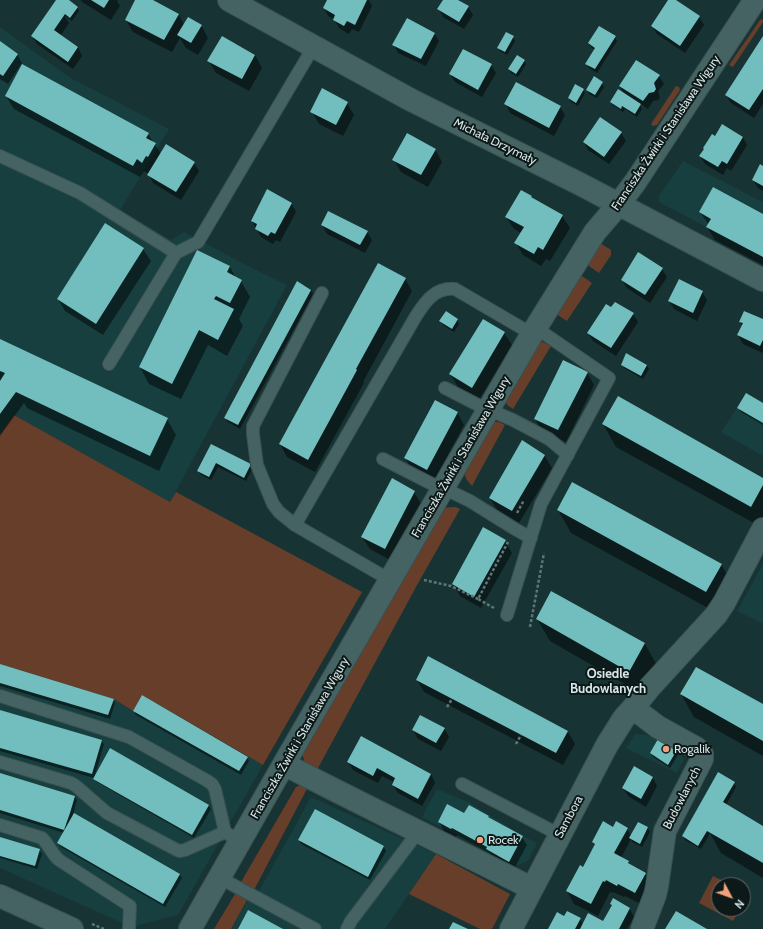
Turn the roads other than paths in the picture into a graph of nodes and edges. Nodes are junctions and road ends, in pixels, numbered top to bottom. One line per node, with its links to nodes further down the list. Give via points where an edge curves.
1 (229, 0): 3 (street, Michała Drzymały)
2 (756, 0): 5 (street, Franciszka Żwirki i Stanisława Wigury)
3 (314, 46): 5 (street, Michała Drzymały, via 411,100); 6 (lane, via 198,242)
4 (0, 156): 6 (lane, via 80,192)
5 (619, 204): 7 (street, Michała Drzymały); 9 (street, Franciszka Żwirki i Stanisława Wigury, via 595,232)
6 (176, 253): 10 (lane)
7 (763, 280)
8 (322, 292): 16 (lane, via 253,426 257,465 273,504)
9 (534, 331): 12 (street, Franciszka Żwirki i Stanisława Wigury); 13 (lane, via 609,378); 16 (lane, via 455,289 443,290 429,298 416,316)
10 (109, 364)
11 (445, 388): 12 (lane)
12 (488, 409): 13 (lane, via 548,439); 15 (street, Franciszka Żwirki i Stanisława Wigury)
13 (568, 455): 18 (lane, via 541,504)
14 (383, 458): 15 (lane)
15 (443, 488): 18 (lane, via 470,501); 19 (street, Franciszka Żwirki i Stanisława Wigury)
16 (295, 525): 19 (lane)
17 (763, 529): 22 (street, via 716,615)
18 (531, 538): 20 (lane)
19 (390, 580): 24 (street, Franciszka Żwirki i Stanisława Wigury)
20 (507, 615)
21 (0, 696): 29 (lane, via 129,737 206,780 215,789)
22 (633, 708): 28 (street, Sambora, via 607,745); 39 (street, Budowlanych, via 702,754 702,759 665,831 657,886)
23 (0, 762): 29 (lane, via 71,783 107,813 180,851)
24 (284, 764): 27 (street); 29 (street, Franciszka Żwirki i Stanisława Wigury)
25 (462, 784): 28 (lane)
26 (0, 825): 34 (lane, via 42,838 55,857 130,906)
27 (418, 832): 31 (street); 37 (lane)
28 (560, 835): 31 (street, Sambora)
29 (232, 837): 30 (street, Franciszka Żwirki i Stanisława Wigury)
30 (220, 878): 35 (street, Franciszka Żwirki i Stanisława Wigury); 36 (lane)
31 (531, 888): 38 (street, Sambora)
32 (0, 896): 33 (street)
33 (72, 929)
34 (129, 929)
35 (190, 929)
36 (315, 929)
37 (347, 929)
38 (510, 929)
39 (642, 929)

